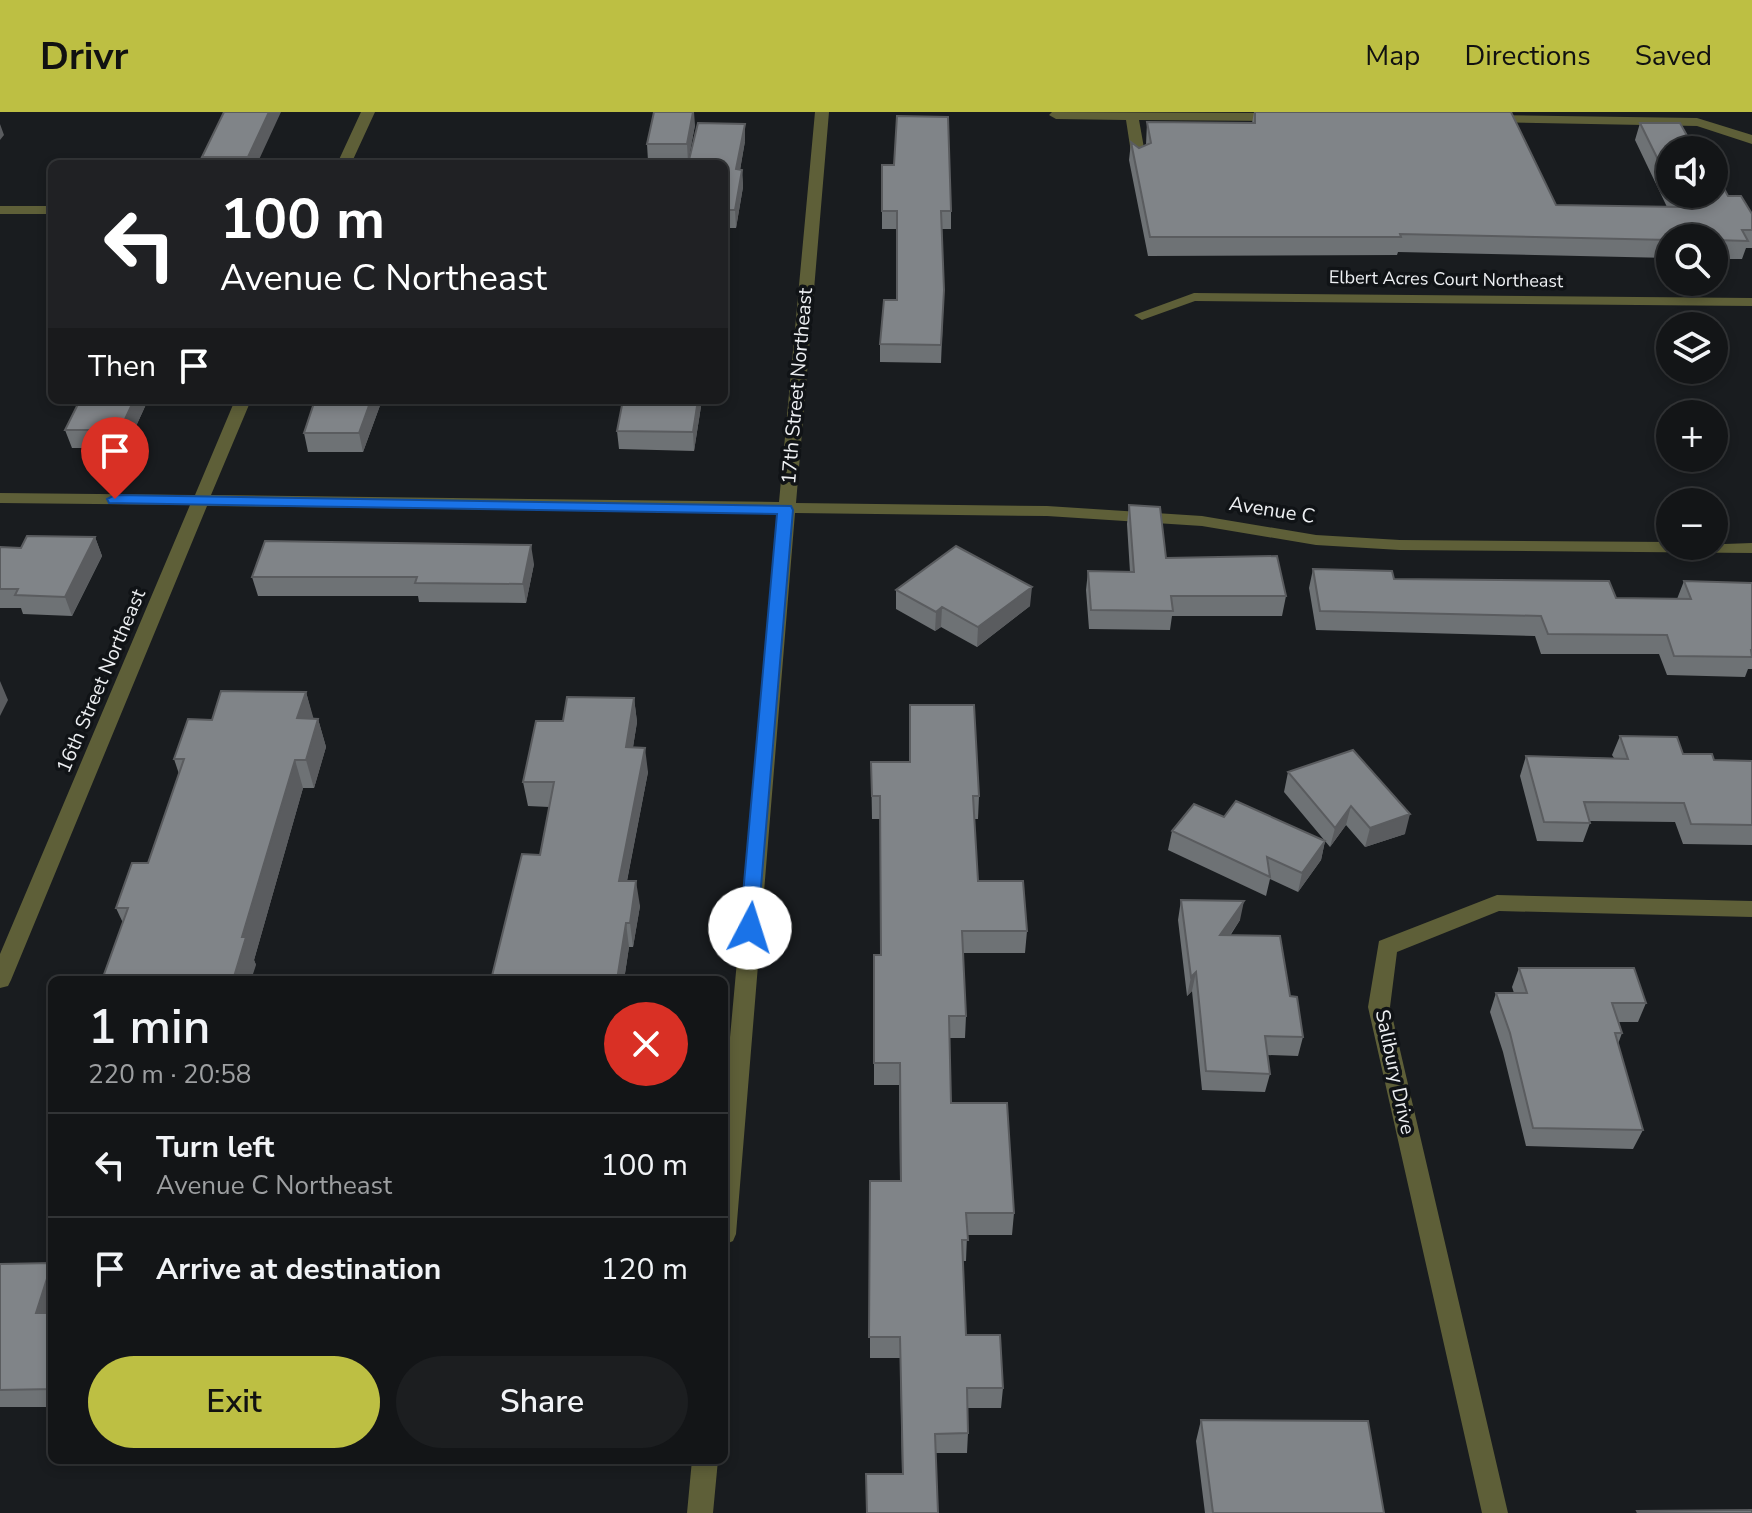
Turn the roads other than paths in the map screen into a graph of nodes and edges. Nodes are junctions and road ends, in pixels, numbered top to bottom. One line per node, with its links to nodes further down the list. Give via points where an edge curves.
1 (368, 112): 9 (street)
2 (822, 112): 17 (street, 17th Street Northeast)
3 (1056, 115): 4 (street)
4 (1132, 115): 5 (street); 8 (street)
5 (1288, 117)
6 (1474, 119): 7 (street, via 1697,122)
7 (1752, 140)
8 (1139, 159)
9 (346, 160)
10 (0, 210): 11 (street)
11 (48, 210)
12 (1752, 302): 13 (street, Elbert Acres Court Northeast, via 1194,297)
13 (1142, 315)
14 (241, 404): 16 (street, 16th Street Northeast)
15 (0, 498): 16 (street, Avenue C)
16 (201, 501): 17 (street, Avenue C); 20 (street, 16th Street Northeast)
17 (786, 510): 18 (street, Avenue C, via 1146,516 1316,540 1400,545); 21 (street, 17th Street Northeast)
18 (1752, 548)
19 (1752, 909): 24 (street, Salibury Drive, via 1497,903 1387,947 1379,1007)
20 (0, 980)
21 (728, 1187)
22 (705, 1464): 23 (street)
23 (700, 1513)
24 (1495, 1513)

